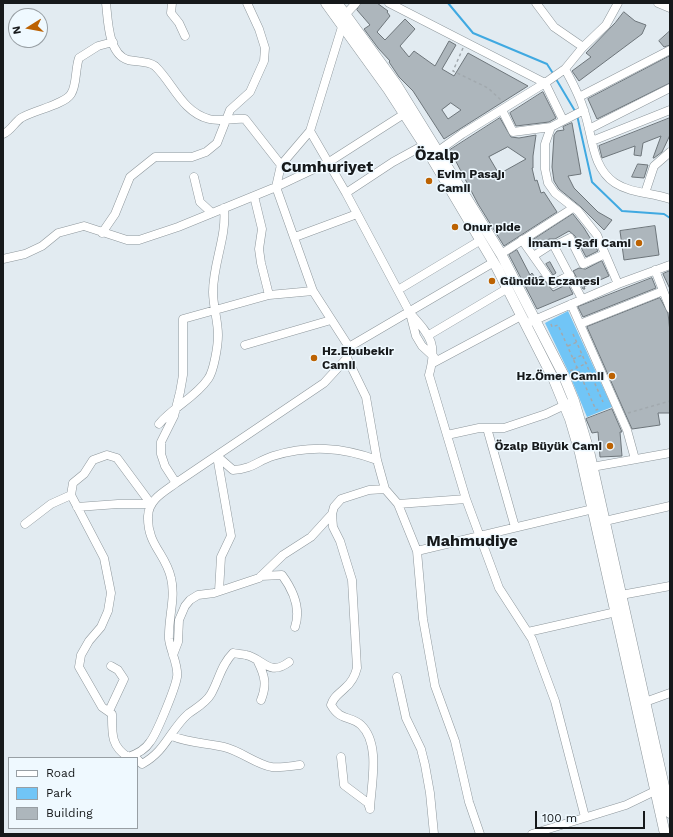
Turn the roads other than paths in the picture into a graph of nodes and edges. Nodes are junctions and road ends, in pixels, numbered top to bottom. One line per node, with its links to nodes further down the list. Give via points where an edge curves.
1 (106, 3): 15 (street)
2 (172, 3): 14 (street, via 171,13)
3 (247, 3): 26 (street, via 265,48 264,61 250,92 230,110)
4 (326, 3): 13 (main road)
5 (337, 3): 12 (main road)
6 (356, 3): 12 (street)
7 (388, 3): 19 (street)
8 (536, 3): 16 (street, via 554,26)
9 (618, 3): 16 (street, via 606,25)
10 (658, 3): 11 (street)
11 (670, 8)
12 (346, 14): 13 (street); 35 (main road, via 396,84)
13 (342, 27): 25 (main road); 30 (street)
14 (186, 36)
15 (113, 42): 26 (street, via 118,53 126,59 152,64 158,69 175,94 198,115 209,119); 31 (street, via 98,46 79,58 72,94 64,102 20,119)
16 (583, 47): 18 (street)
17 (670, 50): 21 (street)
18 (565, 69): 19 (street); 21 (street)
19 (545, 83): 22 (street); 27 (street)
20 (670, 88): 29 (street)
21 (579, 97): 23 (street)
22 (504, 109): 28 (street, via 513,132); 35 (street)
23 (584, 110): 27 (street); 29 (street)
24 (670, 110): 32 (street)
25 (404, 114): 33 (main road); 36 (street)
26 (227, 119): 37 (street, via 245,119); 48 (street, via 217,143 206,152 192,157 155,157 130,177 115,214)
27 (563, 120): 28 (street)
28 (551, 127): 45 (street, via 546,144 545,169 548,183 555,193)
29 (589, 129): 32 (street)
30 (310, 131): 36 (street); 37 (street)
31 (3, 134)
32 (592, 142): 41 (street, via 597,162 606,175 615,183 635,192)
33 (424, 145): 35 (main road); 40 (street)
34 (670, 152): 41 (street, via 654,166)
35 (434, 154): 50 (main road); 53 (main road)
36 (328, 162): 39 (street); 40 (street)
37 (280, 165): 39 (street)
38 (194, 177): 46 (street, via 200,202)
39 (276, 187): 42 (street); 49 (street)
40 (346, 193): 47 (street)
41 (645, 193): 43 (street)
42 (254, 196): 44 (street); 66 (street, via 262,229 259,249 261,263)
43 (670, 199)
44 (224, 208): 46 (street); 70 (street, via 224,233 214,279)
45 (573, 208): 51 (street); 54 (street, via 597,235)
46 (212, 213): 48 (street, via 139,240 119,239)
47 (357, 214): 49 (street); 63 (street)
48 (102, 232): 56 (street, via 84,226 71,228 58,233 42,246 25,254)
49 (295, 237): 64 (street)
50 (480, 240): 57 (main road); 63 (street)
51 (522, 240): 53 (street); 55 (street)
52 (554, 246): 54 (street, via 570,238 583,264); 55 (street, via 552,244); 60 (street)
53 (501, 254): 74 (main road)
54 (605, 254): 61 (street)
55 (535, 255): 60 (street, via 553,284)
56 (3, 259)
57 (494, 262): 62 (main road); 71 (street)
58 (670, 265): 59 (street)
59 (655, 270): 61 (street); 65 (street)
60 (570, 275): 67 (street)
61 (618, 284): 67 (street)
62 (508, 288): 73 (main road); 76 (street)
63 (398, 290): 71 (street)
64 (313, 291): 66 (street); 72 (street)
65 (663, 291): 69 (street); 75 (street)
66 (269, 295): 70 (street)
67 (582, 299): 68 (street)
68 (571, 304): 74 (street); 75 (street)
69 (670, 308)
70 (215, 310): 82 (street, via 218,335 209,378); 82 (street, via 182,319 183,375)
71 (410, 313): 76 (street); 78 (street); 80 (street, via 416,336)
72 (331, 320): 77 (street); 78 (street)
73 (524, 320): 74 (street); 80 (street); 81 (main road)
74 (536, 320): 81 (main road, via 563,374)
75 (580, 324): 88 (street, via 627,430)
76 (429, 335): 80 (street)
77 (245, 345)
78 (349, 347): 79 (street)
79 (347, 358): 87 (street, via 324,383); 89 (street, via 366,397)
80 (433, 360): 85 (street, via 430,375)
81 (569, 403): 84 (street, via 546,414 504,428); 90 (main road); 99 (main road)
82 (175, 410): 83 (street, via 167,414); 91 (street, via 162,442 161,454)
83 (159, 424)
84 (487, 428): 85 (street); 103 (street)
85 (447, 435): 94 (street)
86 (670, 453): 88 (street)
87 (217, 456): 89 (street, via 233,470 247,469 272,456 311,449 336,449); 91 (street); 108 (street, via 231,536 221,557)
88 (635, 459): 90 (street)
89 (377, 460): 92 (street)
90 (592, 467): 101 (main road)
91 (176, 483): 95 (street, via 155,498)
92 (385, 489): 96 (street); 100 (street, via 369,490 341,499 334,506)
93 (72, 495): 95 (street, via 72,483 84,474 93,460 107,455 117,458); 98 (street); 102 (street, via 51,504)
94 (466, 499): 96 (street); 104 (street)
95 (151, 504): 98 (street); 113 (street, via 148,515 149,531 171,577 173,604 169,638)
96 (398, 504): 105 (street)
97 (670, 506): 101 (street)
98 (77, 507): 121 (street, via 104,558 111,593 102,627 88,641 81,655 79,668 102,706)
99 (593, 509): 103 (street); 110 (main road)
100 (332, 514): 106 (street, via 312,538 282,555); 125 (street, via 333,527 352,580 357,668 346,688 333,697 331,706 336,714 360,724 369,736 375,767 370,809 368,803 344,785)
101 (604, 521): 109 (main road)
102 (26, 524)
103 (515, 528): 104 (street)
104 (480, 536): 105 (street); 112 (street, via 499,588)
105 (417, 551): 132 (street, via 423,619 435,686 455,741 469,802)
106 (261, 576): 108 (street); 111 (street, via 282,575 298,610)
107 (670, 586): 109 (street)
108 (218, 591): 113 (street, via 198,596 185,606 179,620 178,642)
109 (621, 595): 110 (street); 120 (main road)
110 (616, 612): 112 (street); 128 (main road)
111 (295, 627)
112 (528, 632): 130 (street, via 555,700)
113 (173, 656): 124 (street, via 177,676 169,701 150,742)
114 (258, 662): 115 (street, via 272,668 282,667); 119 (street, via 266,679); 122 (street, via 247,655 233,653 226,660 211,695 188,715)
115 (289, 662)
116 (111, 666): 121 (street, via 118,670 124,679)
117 (397, 677): 131 (street, via 406,718 421,749 425,765)
118 (670, 693): 120 (street)
119 (261, 700)
120 (645, 702): 129 (main road)
121 (109, 712): 123 (street, via 112,714 115,744 120,752)
122 (172, 736): 126 (street, via 151,759 142,764); 127 (street, via 183,741 239,751 272,767)
123 (128, 757)
124 (136, 757)
125 (341, 757)
126 (138, 761)
127 (300, 765)
128 (655, 791): 130 (street, via 626,805); 134 (main road)
129 (669, 806)
130 (586, 817): 133 (street)
131 (434, 834)
132 (480, 834)
133 (532, 834)
134 (665, 834)

